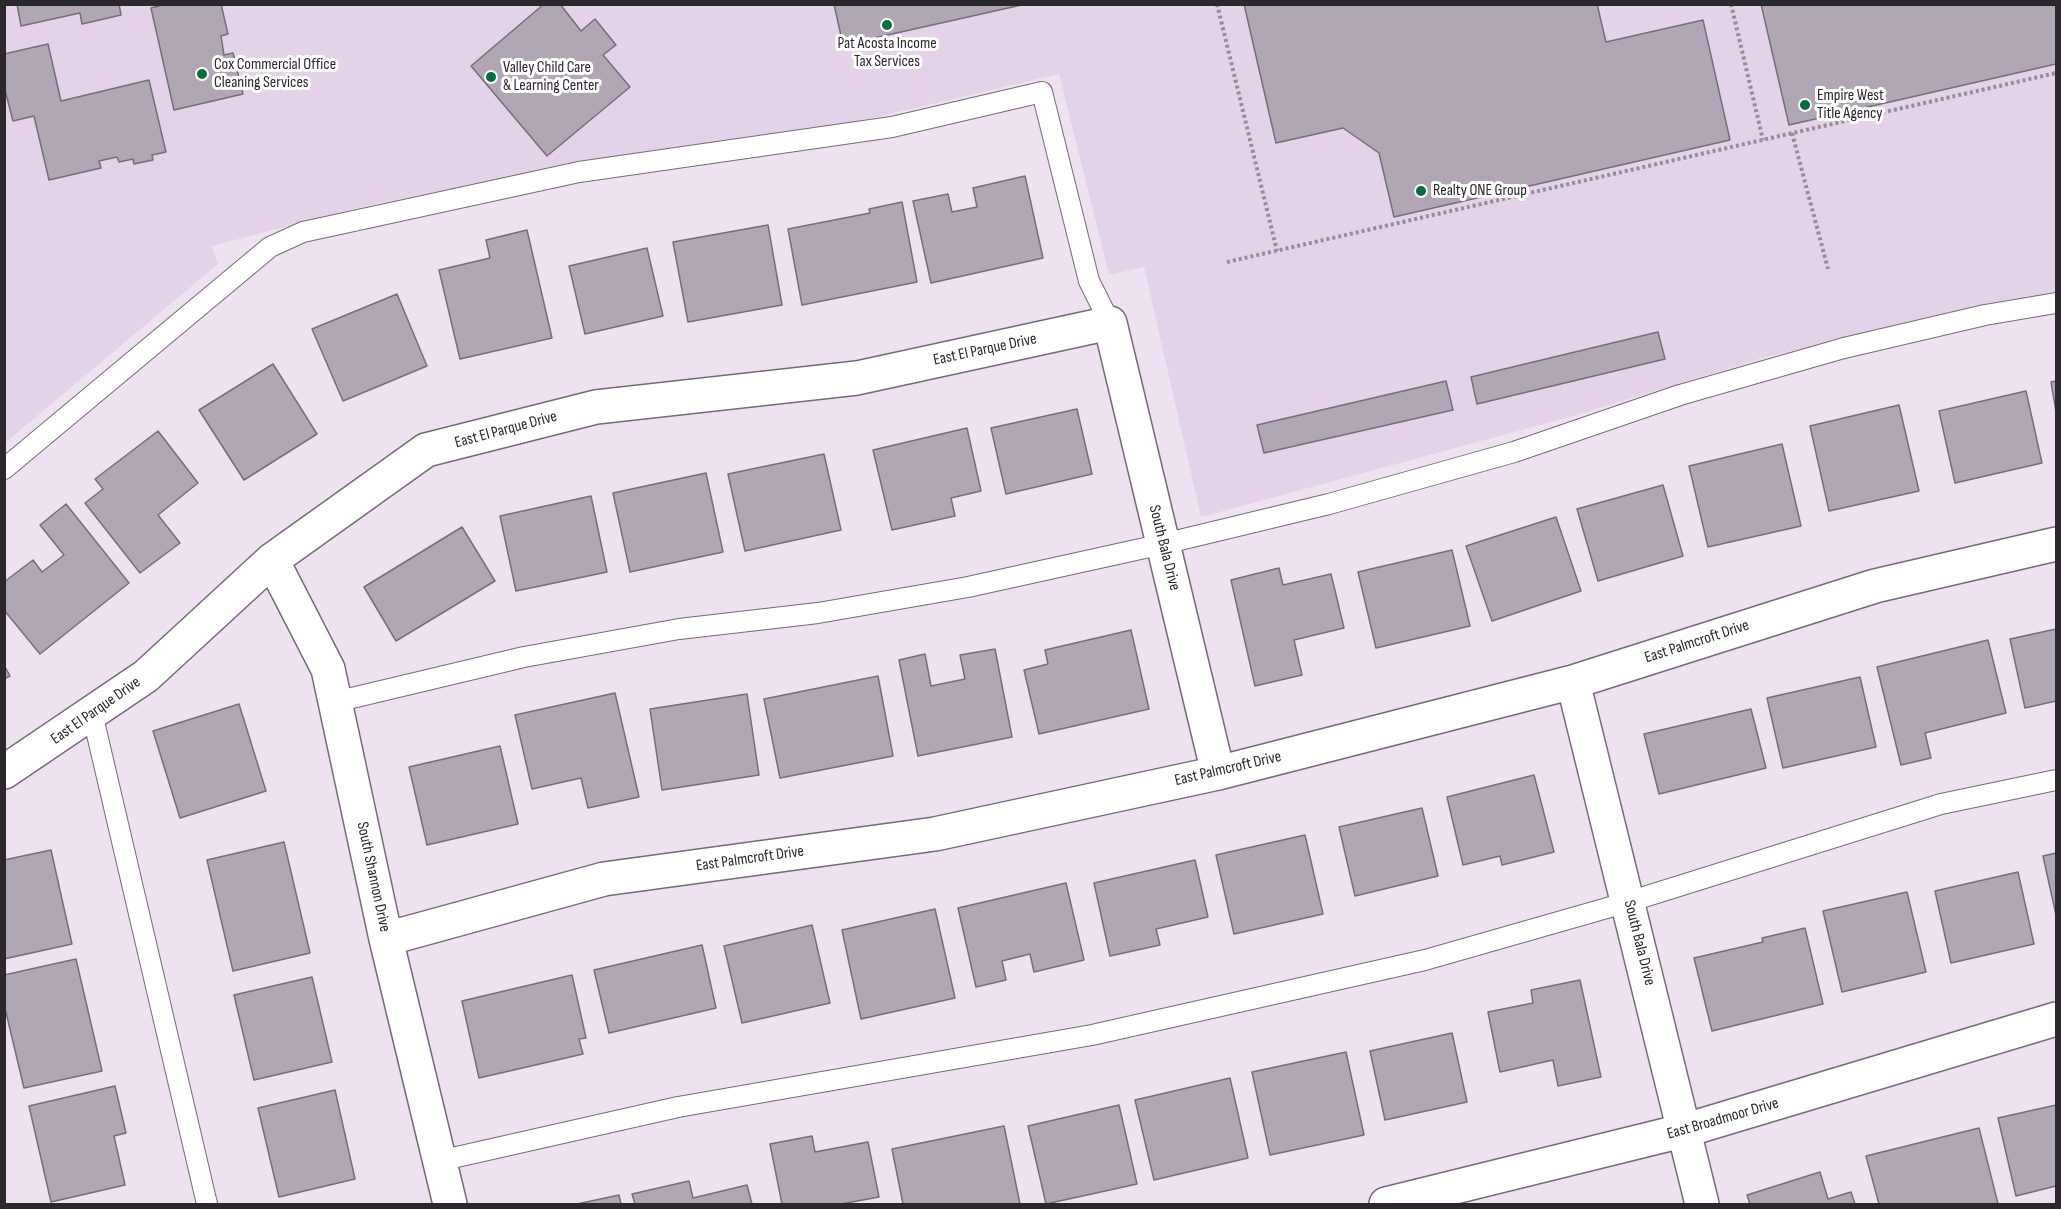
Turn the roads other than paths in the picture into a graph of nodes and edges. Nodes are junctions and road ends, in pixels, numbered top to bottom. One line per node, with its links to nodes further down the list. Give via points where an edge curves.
1 (2056, 303): 4 (lane, via 1985,315 1844,348 1680,395 1514,452 1329,504)
2 (1110, 323): 3 (lane, via 1089,281 1042,92 892,127 579,172 303,232 270,247); 4 (street, South Bala Drive); 6 (street, East El Parque Drive, via 857,378 596,406 426,450)
3 (4, 469)
4 (1163, 544): 8 (lane, via 968,587 818,613 679,629 524,657); 11 (street, South Bala Drive)
5 (2056, 544): 7 (street, East Palmcroft Drive, via 1875,586)
6 (272, 560): 8 (street, South Shannon Drive, via 328,669); 9 (street, East El Parque Drive, via 146,676)
7 (1574, 682): 11 (street, East Palmcroft Drive); 13 (street, South Bala Drive)
8 (335, 702): 14 (street, South Shannon Drive)
9 (92, 713): 10 (street, East El Parque Drive); 18 (lane)
10 (4, 772)
11 (1218, 773): 14 (street, East Palmcroft Drive, via 935,834 604,879)
12 (2056, 780): 13 (lane, via 1941,804)
13 (1629, 902): 16 (street, South Bala Drive); 17 (lane, via 1425,960 1092,1035 678,1107)
14 (386, 939): 17 (street, South Shannon Drive)
15 (2056, 1020): 16 (street, East Broadmoor Drive)
16 (1686, 1130): 20 (street, East Broadmoor Drive); 21 (street, South Bala Drive)
17 (440, 1161): 19 (street, South Shannon Drive)
18 (207, 1204)
19 (450, 1204)
20 (1386, 1204)
21 (1702, 1204)

